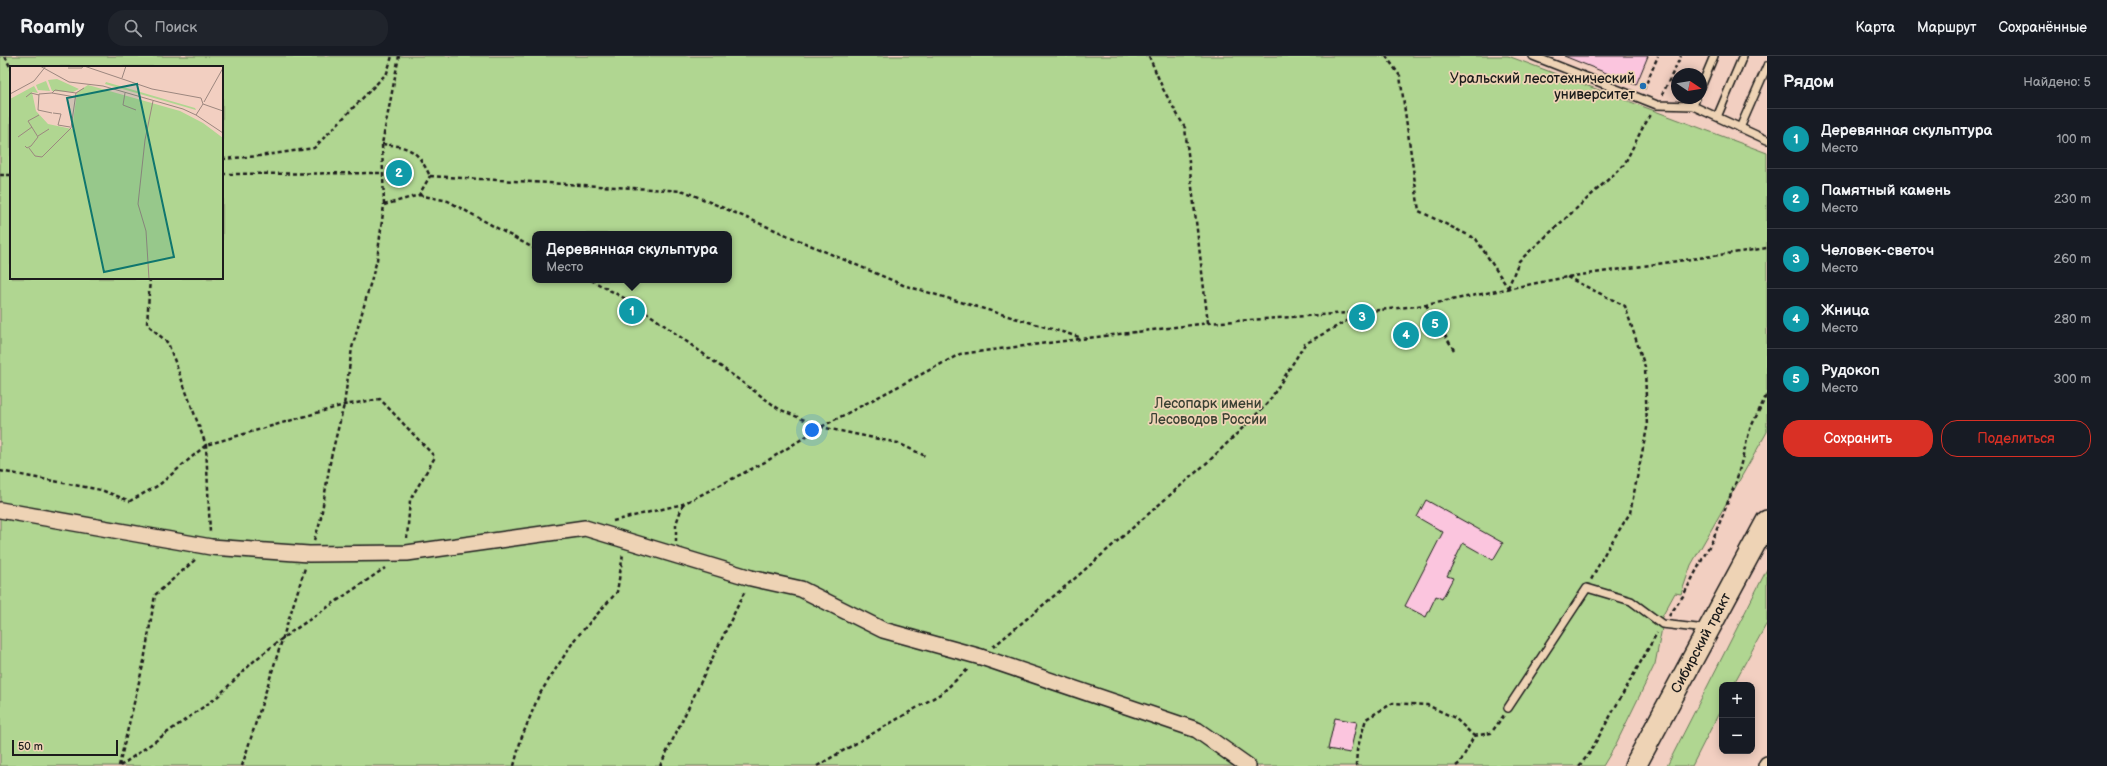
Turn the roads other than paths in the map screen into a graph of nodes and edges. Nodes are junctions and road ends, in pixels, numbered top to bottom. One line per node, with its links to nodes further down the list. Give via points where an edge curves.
1 (1533, 56): 6 (lane, via 1657,105)
2 (1714, 56): 5 (lane)
3 (1743, 56): 7 (lane)
4 (1767, 66): 8 (lane)
5 (1707, 73)
6 (1693, 106): 7 (lane)
7 (1717, 117): 8 (lane)
8 (1740, 128): 9 (lane)
9 (1767, 139)
10 (0, 510): 14 (street, via 211,547 309,554 407,553 585,528 751,578 801,589 883,630 981,657 1197,730)
11 (1767, 520): 12 (main road, Сибирский тракт)
12 (1708, 630): 13 (lane, via 1662,624 1631,601 1587,588); 15 (main road, Сибирский тракт)
13 (1508, 708)
14 (1248, 766)
15 (1635, 766)

